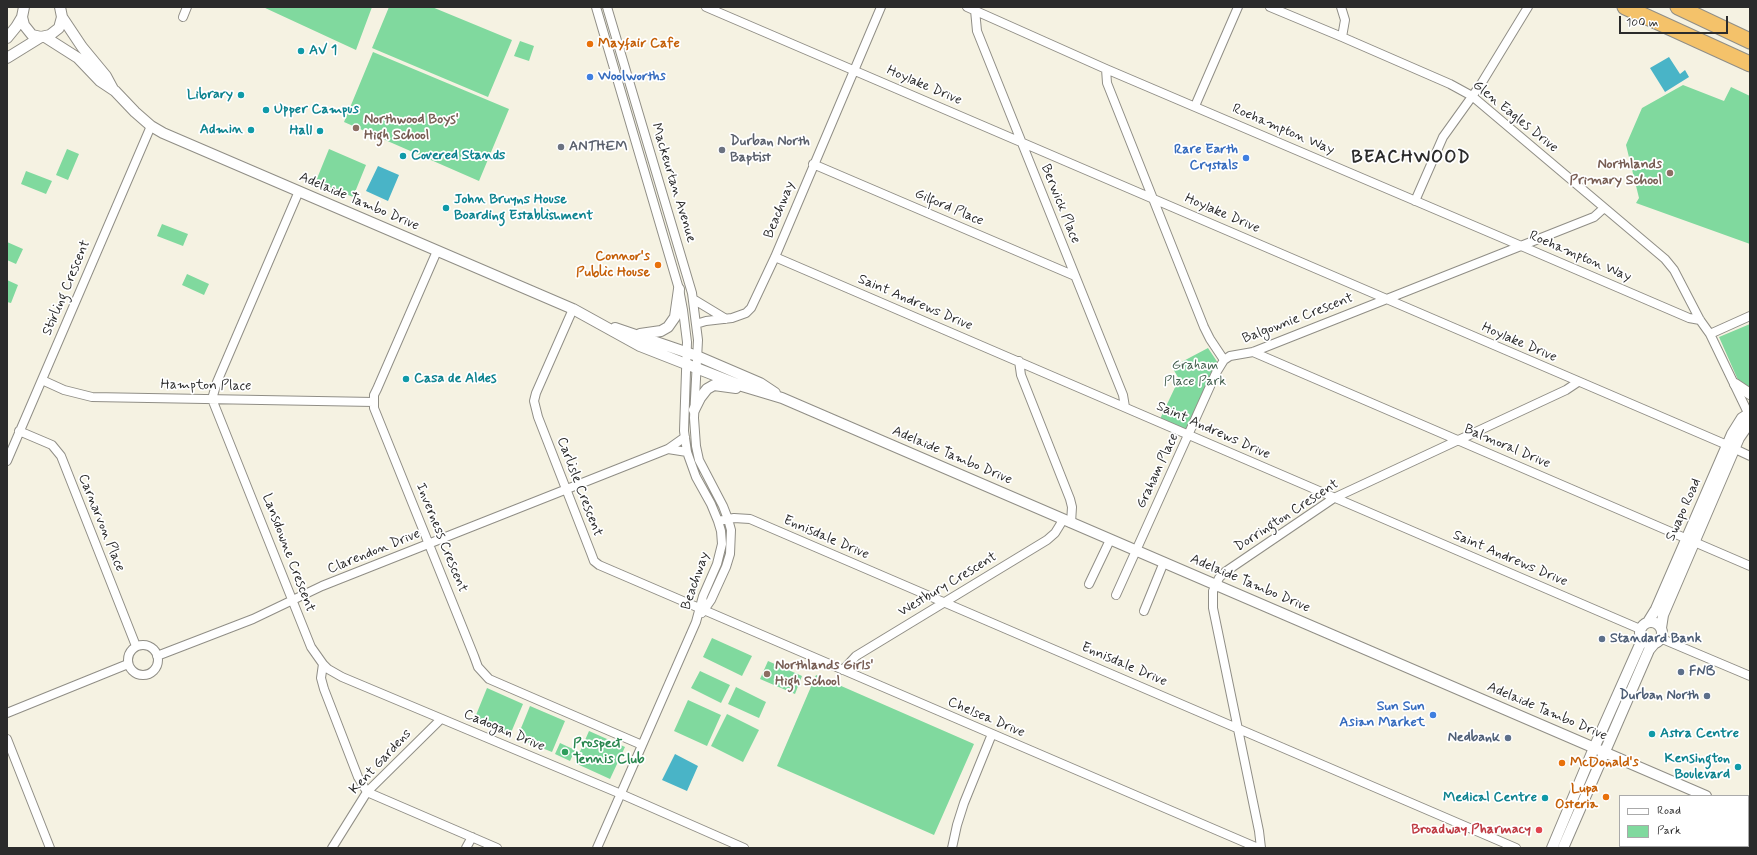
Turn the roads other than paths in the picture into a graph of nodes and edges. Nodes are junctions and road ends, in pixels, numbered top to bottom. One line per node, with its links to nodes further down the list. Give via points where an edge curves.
1 (187, 7): 15 (street)
2 (596, 7): 36 (street, Mackeurtan Avenue)
3 (607, 7): 34 (street, Mackeurtan Avenue)
4 (706, 7): 23 (street, Hoylake Drive)
5 (881, 7): 23 (street, Beachway)
6 (1238, 7): 26 (street)
7 (1270, 7): 17 (street, Glen Eagles Drive)
8 (1341, 7): 17 (street, via 1345,20)
9 (1528, 7): 25 (street)
10 (1625, 7): 21 (highway)
11 (1678, 7): 19 (highway)
12 (971, 9): 22 (street, Roehampton Way); 28 (street, Berwick Place, via 977,31)
13 (22, 10): 16 (street, Adelaide Tambo Drive, via 24,25 29,32); 18 (street, via 16,27)
14 (62, 11): 16 (street, via 59,28); 24 (street, Adelaide Tambo Drive, via 82,47)
15 (183, 17)
16 (43, 37): 20 (street); 24 (street, Adelaide Tambo Drive, via 78,58 100,81)
17 (1342, 37): 25 (street, Glen Eagles Drive)
18 (7, 38)
19 (1750, 41)
20 (7, 58)
21 (1750, 64)
22 (1106, 69): 26 (street, Roehampton Way); 31 (street, via 1107,83)
23 (854, 71): 28 (street, Hoylake Drive); 29 (street, Beachway)
24 (115, 91): 27 (street, Adelaide Tambo Drive)
25 (1472, 96): 32 (street, via 1439,143); 33 (street, Glen Eagles Drive)
26 (1195, 106): 32 (street, Roehampton Way)
27 (151, 126): 30 (street, Adelaide Tambo Drive); 60 (street, Stirling Crescent)
28 (1021, 142): 31 (street, Hoylake Drive); 39 (street, Berwick Place)
29 (813, 164): 38 (street, Beachway); 39 (street, Gilford Place)
30 (299, 191): 37 (street, Adelaide Tambo Drive); 66 (street)
31 (1153, 199): 42 (street, Hoylake Drive); 56 (street, via 1204,327)
32 (1415, 201): 35 (street, Roehampton Way)
33 (1604, 208): 35 (street, Balgownie Crescent, via 1594,217); 43 (street, Glen Eagles Drive, via 1670,264)
34 (678, 244): 36 (street); 41 (street, Mackeurtan Avenue)
35 (1519, 245): 42 (street, Balgownie Crescent); 45 (street, Roehampton Way)
36 (666, 247): 40 (street, Mackeurtan Avenue)
37 (437, 251): 44 (street, Adelaide Tambo Drive); 67 (street, via 377,389)
38 (775, 257): 47 (street, Beachway, via 751,308 742,315); 57 (street, Saint Andrews Drive)
39 (1075, 276): 68 (street, Berwick Place, via 1123,395)
40 (679, 289): 51 (street, via 675,317 668,327 661,331); 53 (street, Mackeurtan Avenue)
41 (693, 298): 47 (street); 50 (street, Mackeurtan Avenue)
42 (1385, 300): 54 (street, Balgownie Crescent); 61 (street, Hoylake Drive)
43 (1692, 305): 45 (street); 48 (street, Glen Eagles Drive)
44 (573, 309): 49 (street, Adelaide Tambo Drive); 80 (street, Carlisle Crescent, via 534,401)
45 (1684, 316): 48 (street, Roehampton Way)
46 (1750, 316): 52 (street)
47 (726, 319): 50 (street, Beachway)
48 (1700, 320): 52 (street, Glen Eagles Drive)
49 (601, 324): 51 (street, Adelaide Tambo Drive); 58 (street, Adelaide Tambo Drive, via 634,343)
50 (696, 324): 55 (street, Mackeurtan Avenue)
51 (636, 334): 53 (street, Adelaide Tambo Drive)
52 (1710, 334): 62 (street, Glen Eagles Drive)
53 (686, 352): 55 (street, Adelaide Tambo Drive); 58 (street, Mackeurtan Avenue)
54 (1253, 352): 56 (street, Balgownie Crescent, via 1230,356); 74 (street, Balmoral Drive)
55 (697, 356): 59 (street, Mackeurtan Avenue); 65 (street, Adelaide Tambo Drive, via 760,383)
56 (1224, 360): 72 (street, Graham Place)
57 (1019, 361): 68 (street, Saint Andrews Drive); 84 (street, via 1021,375 1070,499 1072,507)
58 (686, 365): 59 (street, Adelaide Tambo Drive); 73 (street, Beachway)
59 (696, 369): 63 (street, Adelaide Tambo Drive); 69 (street, Beachway)
60 (42, 380): 66 (street, Hampton Place, via 82,396); 71 (street, Stirling Crescent)
61 (1578, 382): 74 (street, Dorrington Crescent); 75 (street, Hoylake Drive)
62 (1735, 384): 64 (street); 70 (street, Glen Eagles Drive)
63 (756, 391): 65 (street, Adelaide Tambo Drive); 69 (street, via 714,385 703,394)
64 (1750, 394)
65 (782, 398): 84 (street, Adelaide Tambo Drive)
66 (212, 399): 67 (street, Hampton Place); 94 (street, Lansdowne Crescent)
67 (374, 402): 87 (street, Inverness Crescent, via 376,413)
68 (1124, 407): 72 (street, Saint Andrews Drive)
69 (694, 410): 82 (street, Beachway, via 699,460)
70 (1749, 416): 75 (street, Swapo Road, via 1739,438)
71 (20, 431): 79 (street, Stirling Crescent); 102 (street, Carnarvon Place, via 52,445 60,456)
72 (1190, 435): 81 (street, Saint Andrews Drive); 88 (street, Graham Place)
73 (685, 437): 76 (street, Clarendon Drive); 77 (street, Beachway)
74 (1458, 440): 81 (street, Dorrington Crescent); 86 (street, Balmoral Drive)
75 (1731, 447): 78 (street, Hoylake Drive); 86 (street, Swapo Road)
76 (668, 449): 77 (street); 80 (street, Clarendon Drive)
77 (687, 452): 83 (street, Beachway, via 696,477)
78 (1750, 456)
79 (7, 461)
80 (567, 490): 87 (street, Clarendon Drive); 96 (street, Carlisle Crescent, via 591,553 599,565)
81 (1334, 498): 92 (street, Dorrington Crescent, via 1225,572); 98 (street, Saint Andrews Drive)
82 (728, 518): 83 (street, Ennisdale Drive); 95 (street, Ennisdale Drive, via 750,520); 96 (street, Beachway, via 732,540 730,554 712,600)
83 (718, 521): 96 (street, Beachway, via 721,531 720,553)
84 (1067, 522): 85 (street, Adelaide Tambo Drive); 95 (street, Westbury Crescent, via 1047,540)
85 (1110, 540): 88 (street, Adelaide Tambo Drive); 91 (street)
86 (1691, 540): 90 (street, Balmoral Drive); 98 (street, Swapo Road, via 1656,609); 99 (street, Swapo Road)
87 (430, 544): 94 (street, Clarendon Drive); 113 (street, Inverness Crescent, via 483,674)
88 (1136, 551): 89 (street, Adelaide Tambo Drive); 93 (street, Graham Place)
89 (1164, 562): 92 (street, Adelaide Tambo Drive); 97 (street)
90 (1750, 566)
91 (1089, 584)
92 (1215, 585): 110 (street, via 1212,596 1213,608); 114 (street, Adelaide Tambo Drive)
93 (1116, 595)
94 (292, 600): 103 (street, Clarendon Drive, via 253,619); 105 (street, Lansdowne Crescent, via 311,647)
95 (944, 602): 106 (street, Westbury Crescent, via 856,656); 110 (street, Ennisdale Drive)
96 (702, 609): 106 (street, Chelsea Drive); 113 (street, Beachway)
97 (1144, 611)
98 (1644, 626): 99 (street, via 1655,623); 100 (street, via 1640,635)
99 (1660, 628): 101 (street, via 1662,633)
100 (1642, 640): 101 (street, via 1648,644); 114 (street)
101 (1657, 641): 107 (street); 115 (street, via 1649,650)
102 (136, 646): 103 (street, via 147,645); 104 (street, via 129,653)
103 (158, 656): 104 (street, via 153,671 144,675 134,672)
104 (128, 664): 108 (street)
105 (323, 664): 109 (street, Cadogan Drive, via 342,677); 116 (street, via 321,678 324,689 358,777)
106 (843, 670): 111 (street, Chelsea Drive)
107 (1750, 676)
108 (7, 713)
109 (441, 718): 116 (street, Kent Gardens); 117 (street, Cadogan Drive)
110 (1238, 729): 127 (street, via 1260,831); 128 (street, Ennisdale Drive)
111 (992, 734): 126 (street, via 964,803); 127 (street, Chelsea Drive)
112 (7, 739): 120 (street)
113 (642, 745): 117 (street, Beachway)
114 (1594, 748): 115 (street, Adelaide Tambo Drive); 129 (street)
115 (1604, 752): 118 (street, Adelaide Tambo Drive); 130 (street)
116 (367, 792): 119 (street); 121 (street, Kent Gardens)
117 (621, 794): 124 (street, Beachway); 125 (street, Cadogan Drive)
118 (1704, 795)
119 (472, 837): 122 (street); 123 (street)
120 (50, 848)
121 (332, 848)
122 (466, 848)
123 (497, 848)
124 (597, 848)
125 (744, 848)
126 (952, 848)
127 (1260, 848)
128 (1516, 848)
129 (1552, 848)
130 (1563, 848)

